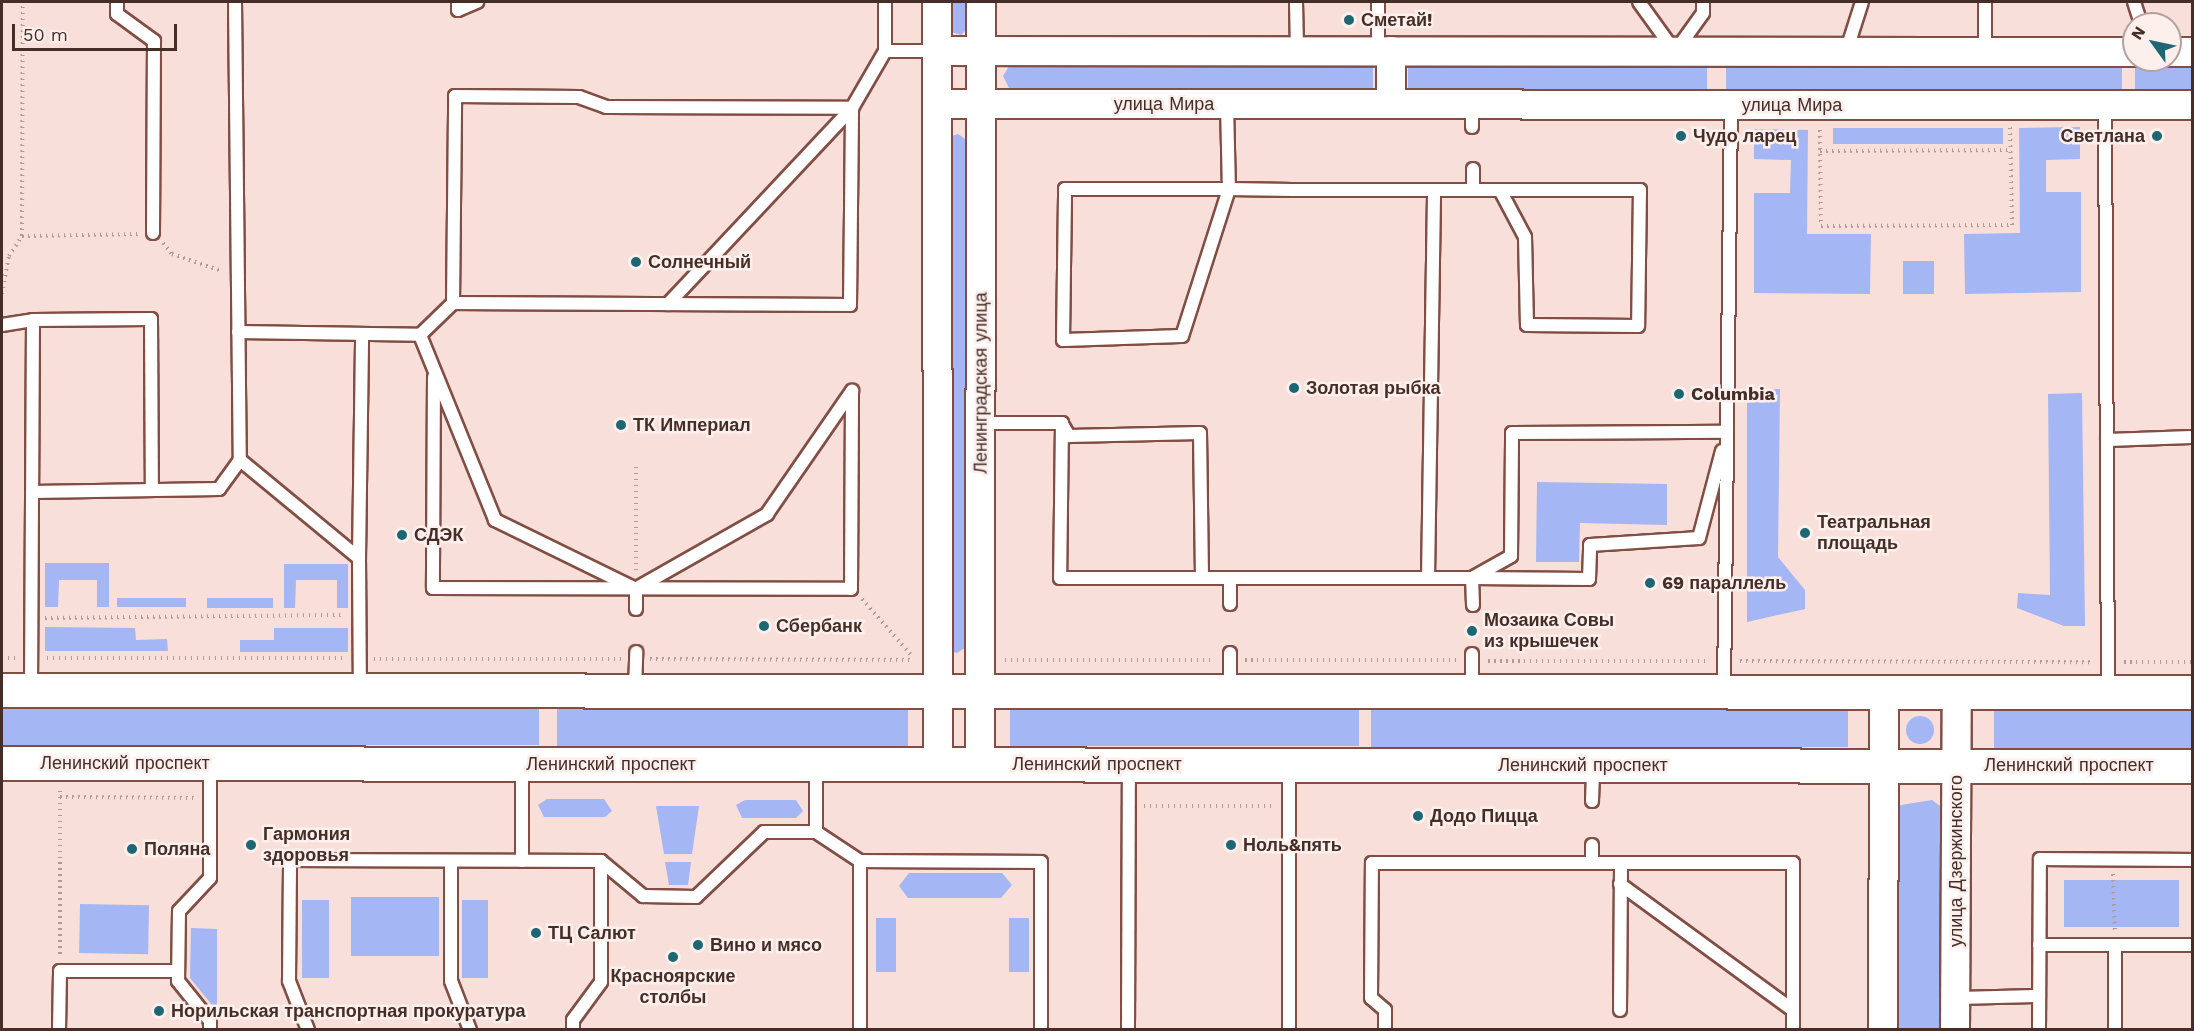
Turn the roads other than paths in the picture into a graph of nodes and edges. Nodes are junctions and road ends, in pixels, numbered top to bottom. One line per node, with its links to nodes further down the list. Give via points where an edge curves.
1 (117, 2): 38 (lane, via 117,14 154,41)
2 (235, 2): 43 (lane)
3 (458, 2): 4 (lane, via 458,10)
4 (477, 2)
5 (885, 2): 15 (lane)
6 (937, 2): 16 (street)
7 (981, 2): 17 (street, Ленинградская улица)
8 (1296, 2): 18 (lane)
9 (1378, 2): 19 (lane)
10 (1640, 2): 20 (lane)
11 (1703, 2): 20 (lane, via 1703,13)
12 (1862, 2): 21 (lane)
13 (1985, 2): 22 (lane)
14 (2193, 47): 24 (lane)
15 (885, 51): 16 (lane); 32 (lane)
16 (937, 51): 17 (street); 25 (street)
17 (981, 51): 18 (street); 26 (street, Ленинградская улица)
18 (1297, 51): 19 (street)
19 (1384, 51): 20 (street); 28 (street)
20 (1676, 52): 21 (street)
21 (1846, 52): 22 (street)
22 (1985, 52): 23 (street)
23 (2122, 52)
24 (2192, 52)
25 (937, 104): 26 (street, улица Мира); 68 (street)
26 (981, 104): 27 (street, улица Мира); 47 (street, Ленинградская улица)
27 (1227, 104): 28 (street, улица Мира); 34 (lane)
28 (1392, 104): 29 (street, улица Мира, via 1472,116)
29 (1731, 105): 30 (street, улица Мира); 49 (lane)
30 (2106, 105): 31 (street, улица Мира); 51 (lane)
31 (2193, 105)
32 (852, 108): 39 (lane, via 606,107 579,96 455,96); 40 (lane); 40 (lane, via 850,305)
33 (1473, 169): 36 (lane)
34 (1229, 189): 34 (lane, via 1065,189 1063,340 1182,336); 35 (lane)
35 (1434, 190): 36 (lane); 58 (lane)
36 (1473, 190): 37 (lane)
37 (1500, 190): 37 (lane, via 1640,190 1638,326 1527,325 1525,237)
38 (153, 233)
39 (453, 303): 40 (lane); 45 (lane)
40 (668, 304)
41 (33, 320): 42 (lane); 53 (lane, via 151,320); 54 (lane)
42 (2, 325)
43 (238, 333): 44 (lane); 52 (lane)
44 (362, 334): 45 (lane); 55 (lane)
45 (420, 335): 46 (lane)
46 (434, 377): 60 (lane, via 495,520); 60 (lane, via 433,588)
47 (981, 423): 48 (lane); 69 (street, Ленинградская улица)
48 (1062, 423): 56 (lane, via 1069,436 1200,433); 56 (lane, via 1060,578)
49 (1727, 432): 59 (lane, via 1699,538 1590,545 1589,579); 59 (lane, via 1512,433 1511,556); 65 (lane)
50 (2193, 437): 51 (lane)
51 (2107, 440): 66 (lane)
52 (240, 460): 53 (lane, via 219,489); 55 (lane)
53 (152, 490): 54 (lane)
54 (32, 492): 67 (lane, via 31,618)
55 (359, 558): 64 (lane)
56 (1202, 578): 57 (lane)
57 (1230, 578): 58 (lane); 61 (lane)
58 (1428, 578): 59 (lane)
59 (1472, 578): 62 (lane)
60 (636, 589): 60 (lane, via 851,589 852,392 767,514); 63 (lane)
61 (1230, 604)
62 (1473, 605)
63 (636, 609)
64 (360, 674): 67 (main road); 68 (main road, via 636,667)
65 (1724, 676): 69 (main road, via 1230,668); 70 (main road)
66 (2108, 677): 71 (main road); 72 (main road)
67 (21, 679)
68 (938, 691): 69 (main road); 77 (street)
69 (980, 691): 78 (street, Ленинградская улица)
70 (1884, 692): 71 (main road); 82 (street)
71 (1957, 692): 83 (street, улица Дзержинского)
72 (2193, 692)
73 (2, 763): 74 (main road, Ленинский проспект)
74 (210, 763): 75 (main road, Ленинский проспект); 99 (lane, via 210,878 179,911)
75 (522, 764): 76 (main road, Ленинский проспект); 90 (lane)
76 (816, 764): 77 (main road, Ленинский проспект); 86 (lane)
77 (938, 764): 78 (main road, Ленинский проспект)
78 (980, 764): 79 (main road, Ленинский проспект)
79 (1129, 764): 80 (main road, Ленинский проспект); 111 (lane)
80 (1289, 764): 81 (main road, Ленинский проспект); 112 (lane)
81 (1593, 765): 82 (main road, Ленинский проспект); 85 (lane)
82 (1884, 765): 83 (main road, Ленинский проспект); 115 (street)
83 (1956, 765): 84 (main road, Ленинский проспект); 101 (street, улица Дзержинского)
84 (2193, 766)
85 (1592, 801)
86 (816, 832): 91 (lane, via 764,832 696,897 643,896); 92 (lane)
87 (1592, 845): 93 (lane)
88 (2193, 860): 96 (lane, via 2040,859)
89 (451, 861): 90 (lane); 106 (lane, via 290,860 289,981); 107 (lane, via 451,981)
90 (522, 861): 91 (lane)
91 (601, 861): 108 (lane, via 601,982 573,1020)
92 (860, 861): 109 (lane); 110 (lane, via 1041,861)
93 (1592, 863): 94 (lane); 113 (lane, via 1372,863 1371,998 1385,1010)
94 (1621, 863): 95 (lane); 103 (lane, via 1793,863)
95 (1620, 884): 102 (lane); 103 (lane)
96 (2039, 945): 97 (lane); 100 (lane)
97 (2115, 945): 98 (lane); 118 (lane)
98 (2193, 945)
99 (178, 971): 104 (lane, via 60,971); 105 (lane, via 178,981 210,1021)
100 (2039, 996): 101 (lane); 117 (lane)
101 (1955, 998): 116 (street, улица Дзержинского)
102 (1620, 1010)
103 (1793, 1010): 114 (lane)
104 (59, 1029)
105 (210, 1029)
106 (308, 1029)
107 (470, 1029)
108 (573, 1029)
109 (860, 1029)
110 (1041, 1029)
111 (1128, 1029)
112 (1289, 1029)
113 (1384, 1029)
114 (1793, 1029)
115 (1883, 1029)
116 (1955, 1029)
117 (2039, 1029)
118 (2115, 1029)

